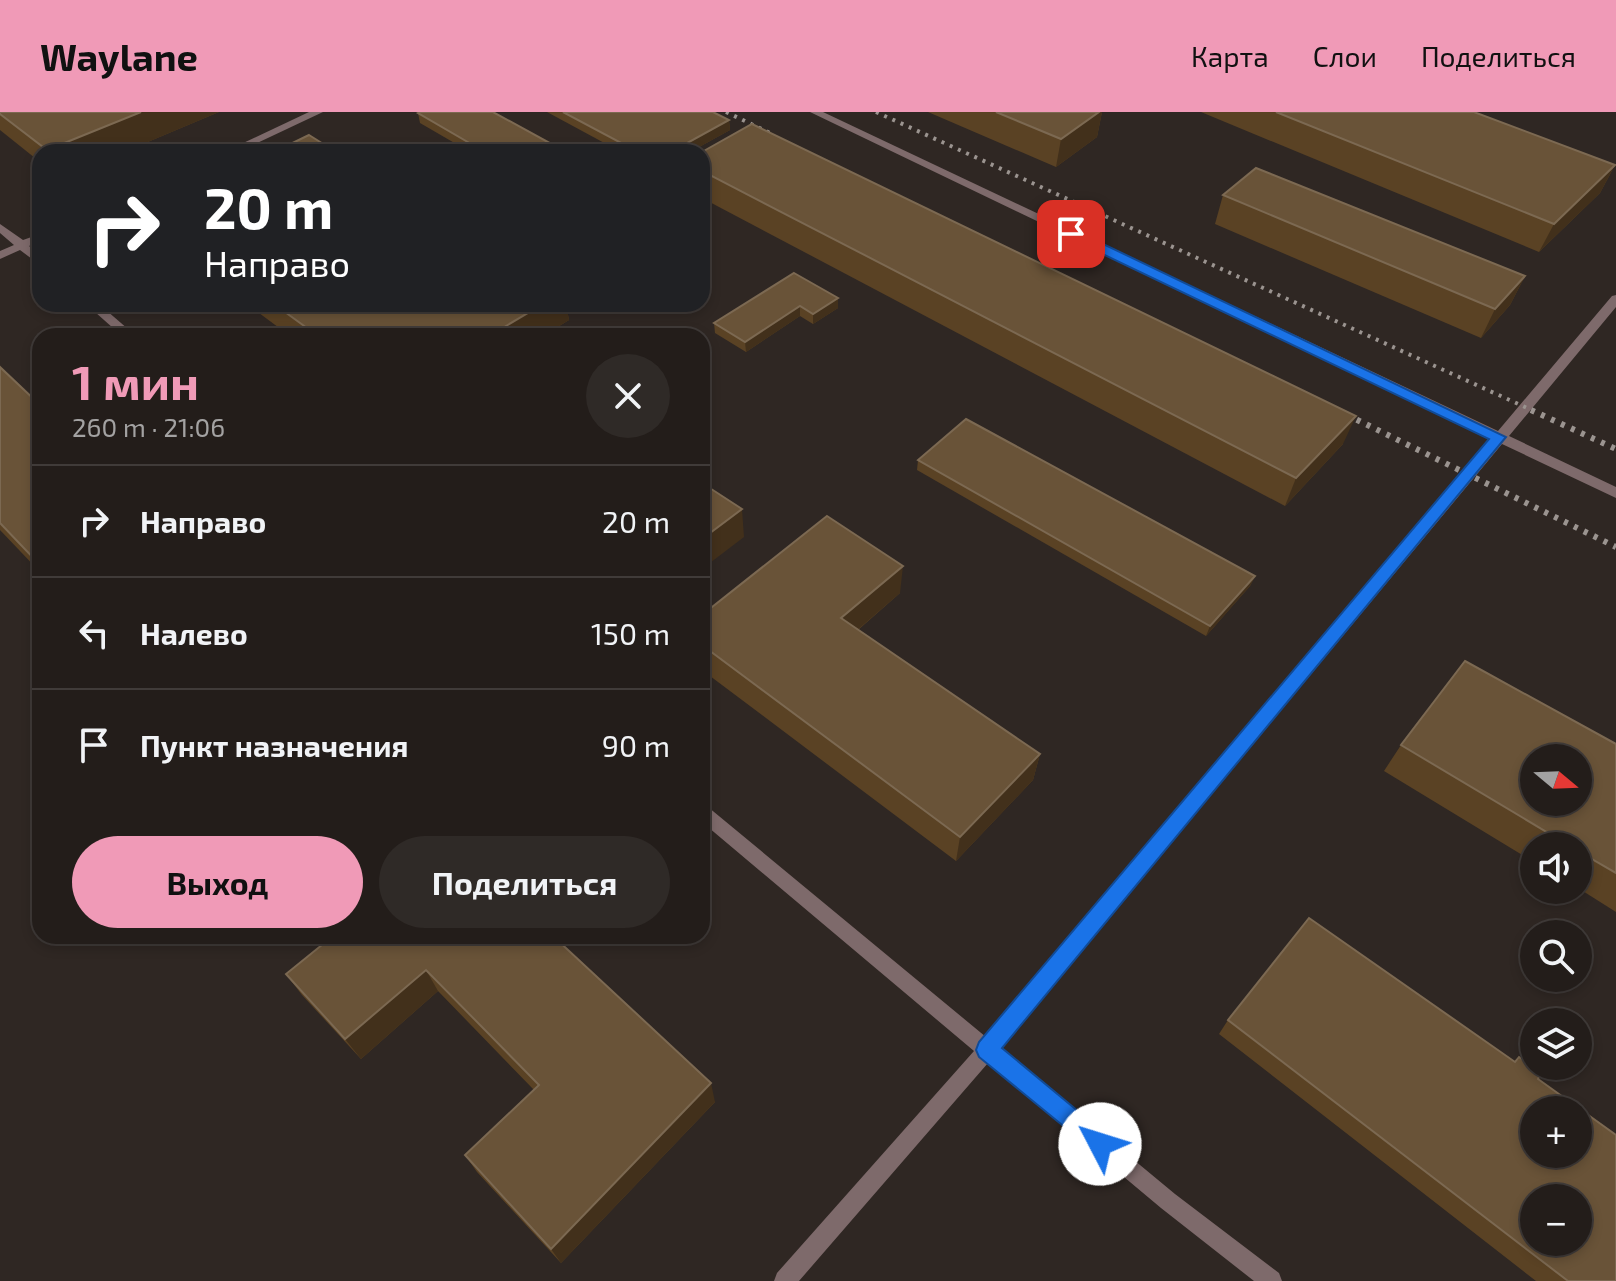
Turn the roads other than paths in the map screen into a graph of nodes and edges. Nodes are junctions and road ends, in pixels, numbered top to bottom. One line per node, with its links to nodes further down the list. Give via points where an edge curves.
1 (318, 112): 3 (lane)
2 (815, 112): 12 (lane)
3 (247, 144)
4 (0, 227): 6 (lane)
5 (32, 240): 6 (lane)
6 (21, 245): 7 (lane); 8 (lane)
7 (32, 254)
8 (0, 255)
9 (1615, 303): 12 (lane)
10 (102, 312): 11 (lane)
11 (120, 328)
12 (1499, 437): 13 (lane); 15 (lane)
13 (1616, 493)
14 (710, 819): 15 (lane)
15 (987, 1050): 16 (lane); 17 (lane)
16 (785, 1281)
17 (1271, 1281)

